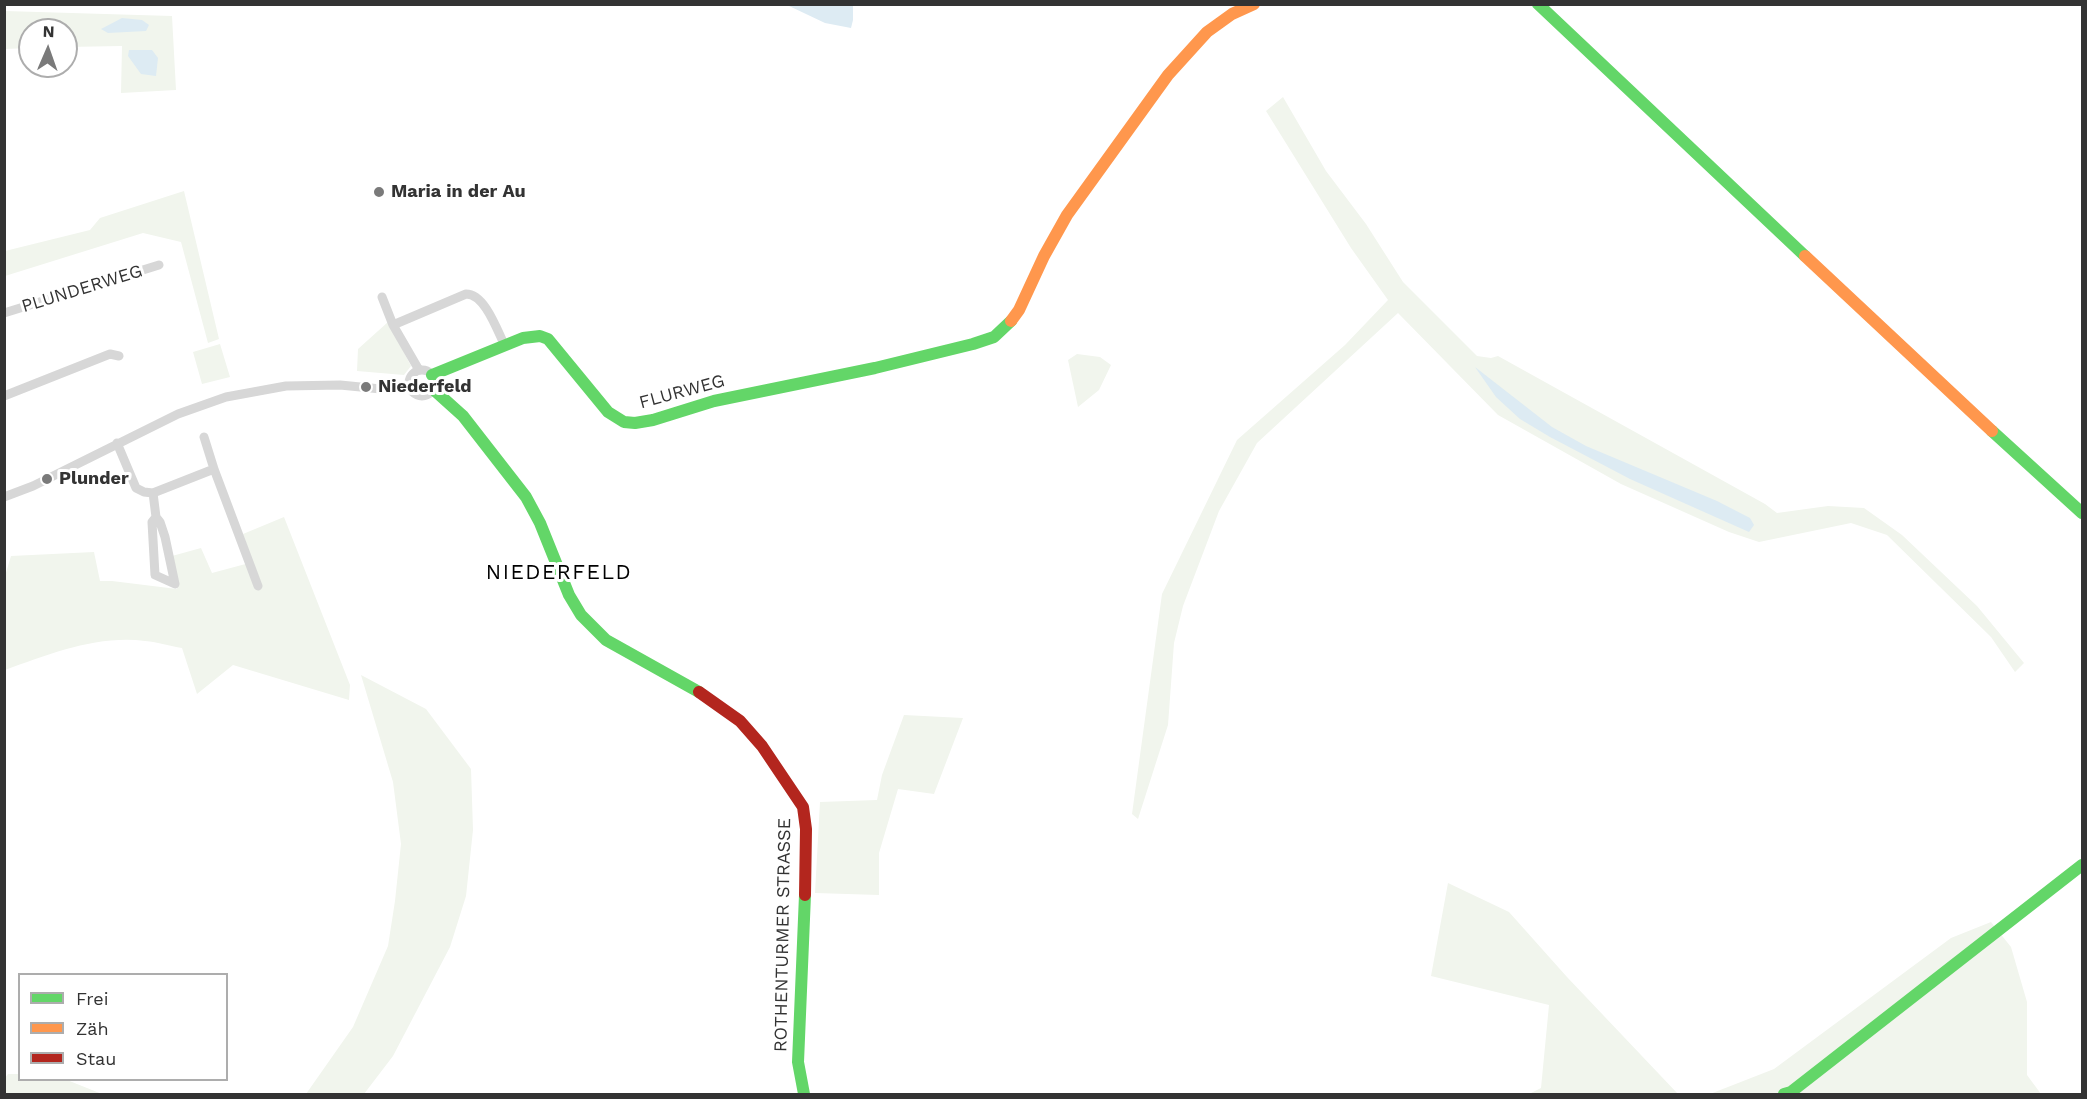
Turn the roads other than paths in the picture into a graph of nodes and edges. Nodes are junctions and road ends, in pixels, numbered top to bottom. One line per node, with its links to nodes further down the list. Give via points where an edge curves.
1 (1254, 4): 7 (street, FLURWEG, via 1207,32 1168,75 1067,215 1019,309 994,337 635,423 624,422 608,412 548,339 532,336)
2 (1538, 4): 19 (street)
3 (159, 265): 5 (street, PLUNDERWEG)
4 (382, 297): 6 (street)
5 (4, 313)
6 (393, 325): 7 (street, via 472,294 482,302); 9 (street)
7 (505, 346): 10 (street, FLURWEG)
8 (119, 356): 13 (street, via 110,354)
9 (419, 370): 10 (street); 11 (street, via 411,375)
10 (432, 375): 12 (street)
11 (410, 388): 12 (street, via 421,396); 15 (street, via 315,385 251,392 199,405)
12 (433, 390): 23 (street, ROTHENTURMER STRASSE, via 464,416 526,497 581,615 606,640 692,687 740,722 762,746 803,807 806,864 798,1062)
13 (4, 396)
14 (204, 437): 16 (street)
15 (117, 443): 17 (street, via 136,488); 18 (street)
16 (214, 469): 17 (street); 21 (street)
17 (153, 493): 20 (street)
18 (4, 497)
19 (2082, 513)
20 (156, 518): 20 (street, via 165,537 175,584 154,575 152,522)
21 (258, 586)
22 (2082, 865): 24 (street)
23 (804, 1095)
24 (1784, 1095)

